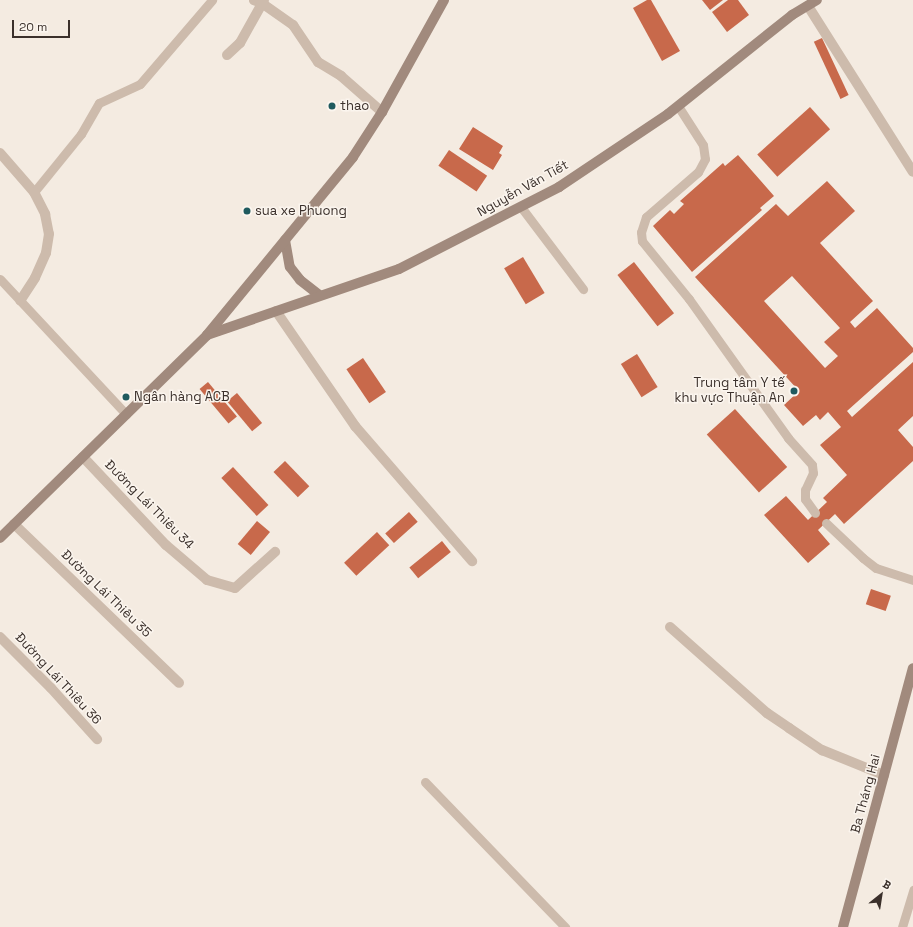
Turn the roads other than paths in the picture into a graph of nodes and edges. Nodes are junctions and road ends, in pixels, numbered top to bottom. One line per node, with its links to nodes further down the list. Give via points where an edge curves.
1 (212, 0): 12 (lane, via 140,84 99,103 80,134)
2 (253, 0): 5 (lane)
3 (444, 0): 9 (street)
4 (817, 0): 6 (street, Nguyễn Văn Tiết)
5 (263, 2): 7 (street, via 240,43); 9 (street, via 293,25 318,62 341,76)
6 (808, 6): 8 (street, Nguyễn Văn Tiết); 11 (street)
7 (227, 55)
8 (678, 106): 13 (street, Nguyễn Văn Tiết, via 559,187); 23 (lane, via 703,145 705,159 698,172 646,217 641,232 642,241 689,299 788,438 812,465 813,473 805,490 805,499)
9 (382, 112): 14 (street, via 353,157)
10 (0, 153): 12 (street)
11 (913, 172)
12 (34, 192): 18 (street, via 45,214 49,234 46,253 35,278)
13 (521, 207): 16 (lane); 17 (street, Nguyễn Văn Tiết, via 399,269)
14 (285, 240): 17 (street, via 290,267 300,280); 20 (street)
15 (0, 279): 18 (lane)
16 (583, 289)
17 (319, 295): 19 (street, Nguyễn Văn Tiết)
18 (20, 300): 21 (lane)
19 (276, 311): 20 (street, Nguyễn Văn Tiết); 28 (street, via 355,426)
20 (207, 335): 21 (street)
21 (126, 414): 22 (street)
22 (83, 457): 25 (street); 27 (street, Đường Lái Thiêu 34, via 166,545 208,580 235,588)
23 (815, 513)
24 (826, 523): 29 (lane, via 876,568)
25 (14, 524): 26 (street); 33 (street, Đường Lái Thiêu 35)
26 (0, 538)
27 (275, 552)
28 (472, 561)
29 (913, 580)
30 (670, 627): 35 (street, via 767,713 822,750)
31 (0, 637): 34 (street, Đường Lái Thiêu 36)
32 (913, 668): 35 (street, Ba Tháng Hai)
33 (179, 683)
34 (97, 739)
35 (884, 775): 39 (street, Ba Tháng Hai)
36 (425, 782): 38 (lane)
37 (913, 890): 40 (lane)
38 (565, 927)
39 (843, 927)
40 (902, 927)

